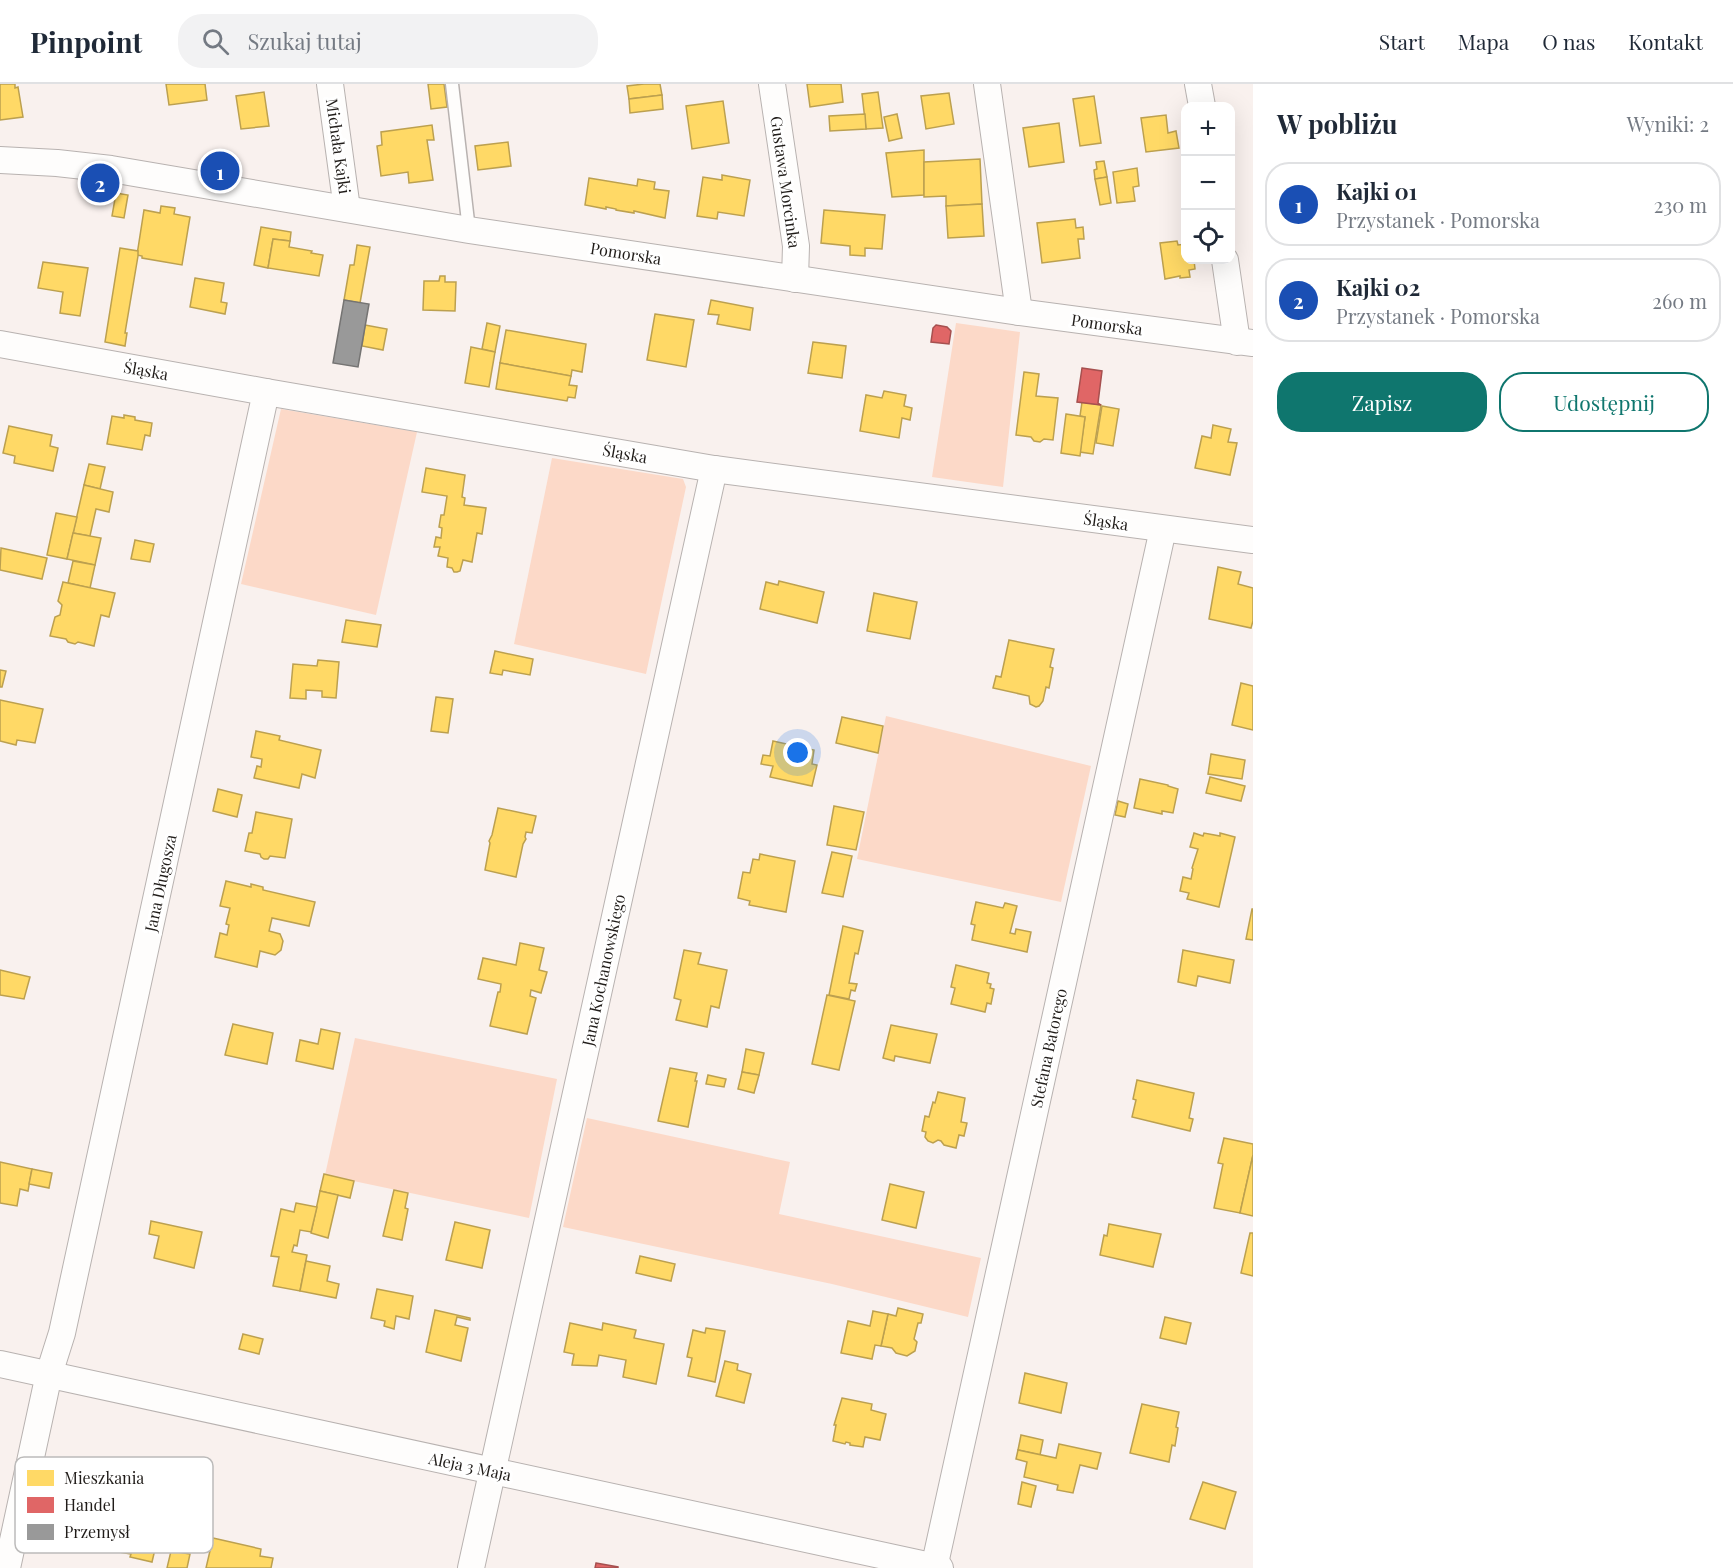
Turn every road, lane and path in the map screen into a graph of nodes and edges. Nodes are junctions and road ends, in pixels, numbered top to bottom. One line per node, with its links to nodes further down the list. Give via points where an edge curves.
1 (330, 84): 8 (street, Michała Kajki)
2 (452, 84): 9 (lane)
3 (772, 84): 11 (street, Gustawa Morcinka, via 796,246)
4 (987, 84): 12 (street)
5 (1198, 84): 6 (street)
6 (1201, 102)
7 (0, 160): 8 (street, Pomorska, via 111,169)
8 (347, 209): 9 (street, Pomorska)
9 (469, 230): 11 (street, Pomorska)
10 (1226, 264): 13 (street)
11 (795, 279): 12 (street, Pomorska)
12 (1019, 312): 13 (street, Pomorska)
13 (1245, 343)
14 (0, 344): 15 (street, Śląska)
15 (266, 392): 16 (street, Śląska); 20 (street, Jana Długosza, via 64,1322)
16 (714, 469): 17 (street, Śląska); 22 (street, Jana Kochanowskiego)
17 (1163, 529): 18 (street, Śląska); 26 (street, Stefana Batorego)
18 (1253, 540)
19 (0, 1364): 20 (street, Aleja 3 Maja)
20 (49, 1374): 21 (street, Jana Długosza); 22 (street, Aleja 3 Maja)
21 (31, 1457)
22 (493, 1471): 25 (street, Jana Kochanowskiego); 26 (street, Aleja 3 Maja)
23 (15, 1531): 24 (street, Jana Długosza)
24 (7, 1568)
25 (471, 1568)
26 (936, 1568)

